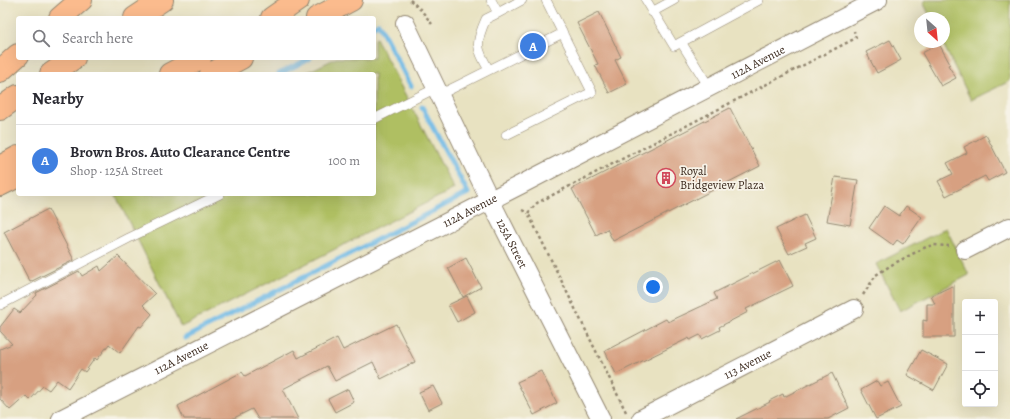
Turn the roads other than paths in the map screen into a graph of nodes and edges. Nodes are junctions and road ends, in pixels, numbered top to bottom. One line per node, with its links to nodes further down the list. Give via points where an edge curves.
1 (81, 0): 14 (main road)
2 (162, 0): 15 (main road)
3 (298, 0): 16 (main road)
4 (351, 0): 17 (main road)
5 (491, 0): 13 (lane)
6 (522, 0): 13 (lane)
7 (546, 0): 19 (lane)
8 (646, 0): 12 (lane)
9 (674, 0): 12 (lane)
10 (759, 0): 20 (lane)
11 (878, 0): 30 (street, 112A Avenue)
12 (652, 12): 20 (lane, via 674,46)
13 (498, 13): 25 (lane, via 486,19 479,38 478,49)
14 (62, 16)
15 (138, 16)
16 (275, 16)
17 (321, 16)
18 (405, 23): 31 (street, 125A Street)
19 (563, 34): 25 (lane); 35 (lane, via 592,92)
20 (681, 42): 30 (lane)
21 (16, 57): 26 (main road)
22 (71, 60): 27 (main road)
23 (196, 60): 28 (main road)
24 (237, 60): 29 (main road)
25 (489, 70): 31 (lane)
26 (0, 71)
27 (54, 72)
28 (174, 72)
29 (215, 72)
30 (709, 88): 41 (street, 112A Avenue)
31 (438, 92): 34 (lane); 41 (street, 125A Street)
32 (16, 97): 33 (main road)
33 (0, 109)
34 (376, 118)
35 (506, 135)
36 (16, 158): 37 (main road)
37 (0, 166)
38 (16, 177): 39 (main road)
39 (0, 185)
40 (216, 196): 44 (lane)
41 (490, 200): 47 (street, 112A Avenue); 48 (street, 125A Street)
42 (1010, 227): 43 (street)
43 (965, 250)
44 (0, 305)
45 (854, 309): 46 (street, 113 Avenue)
46 (634, 417)
47 (61, 419)
48 (601, 419)

